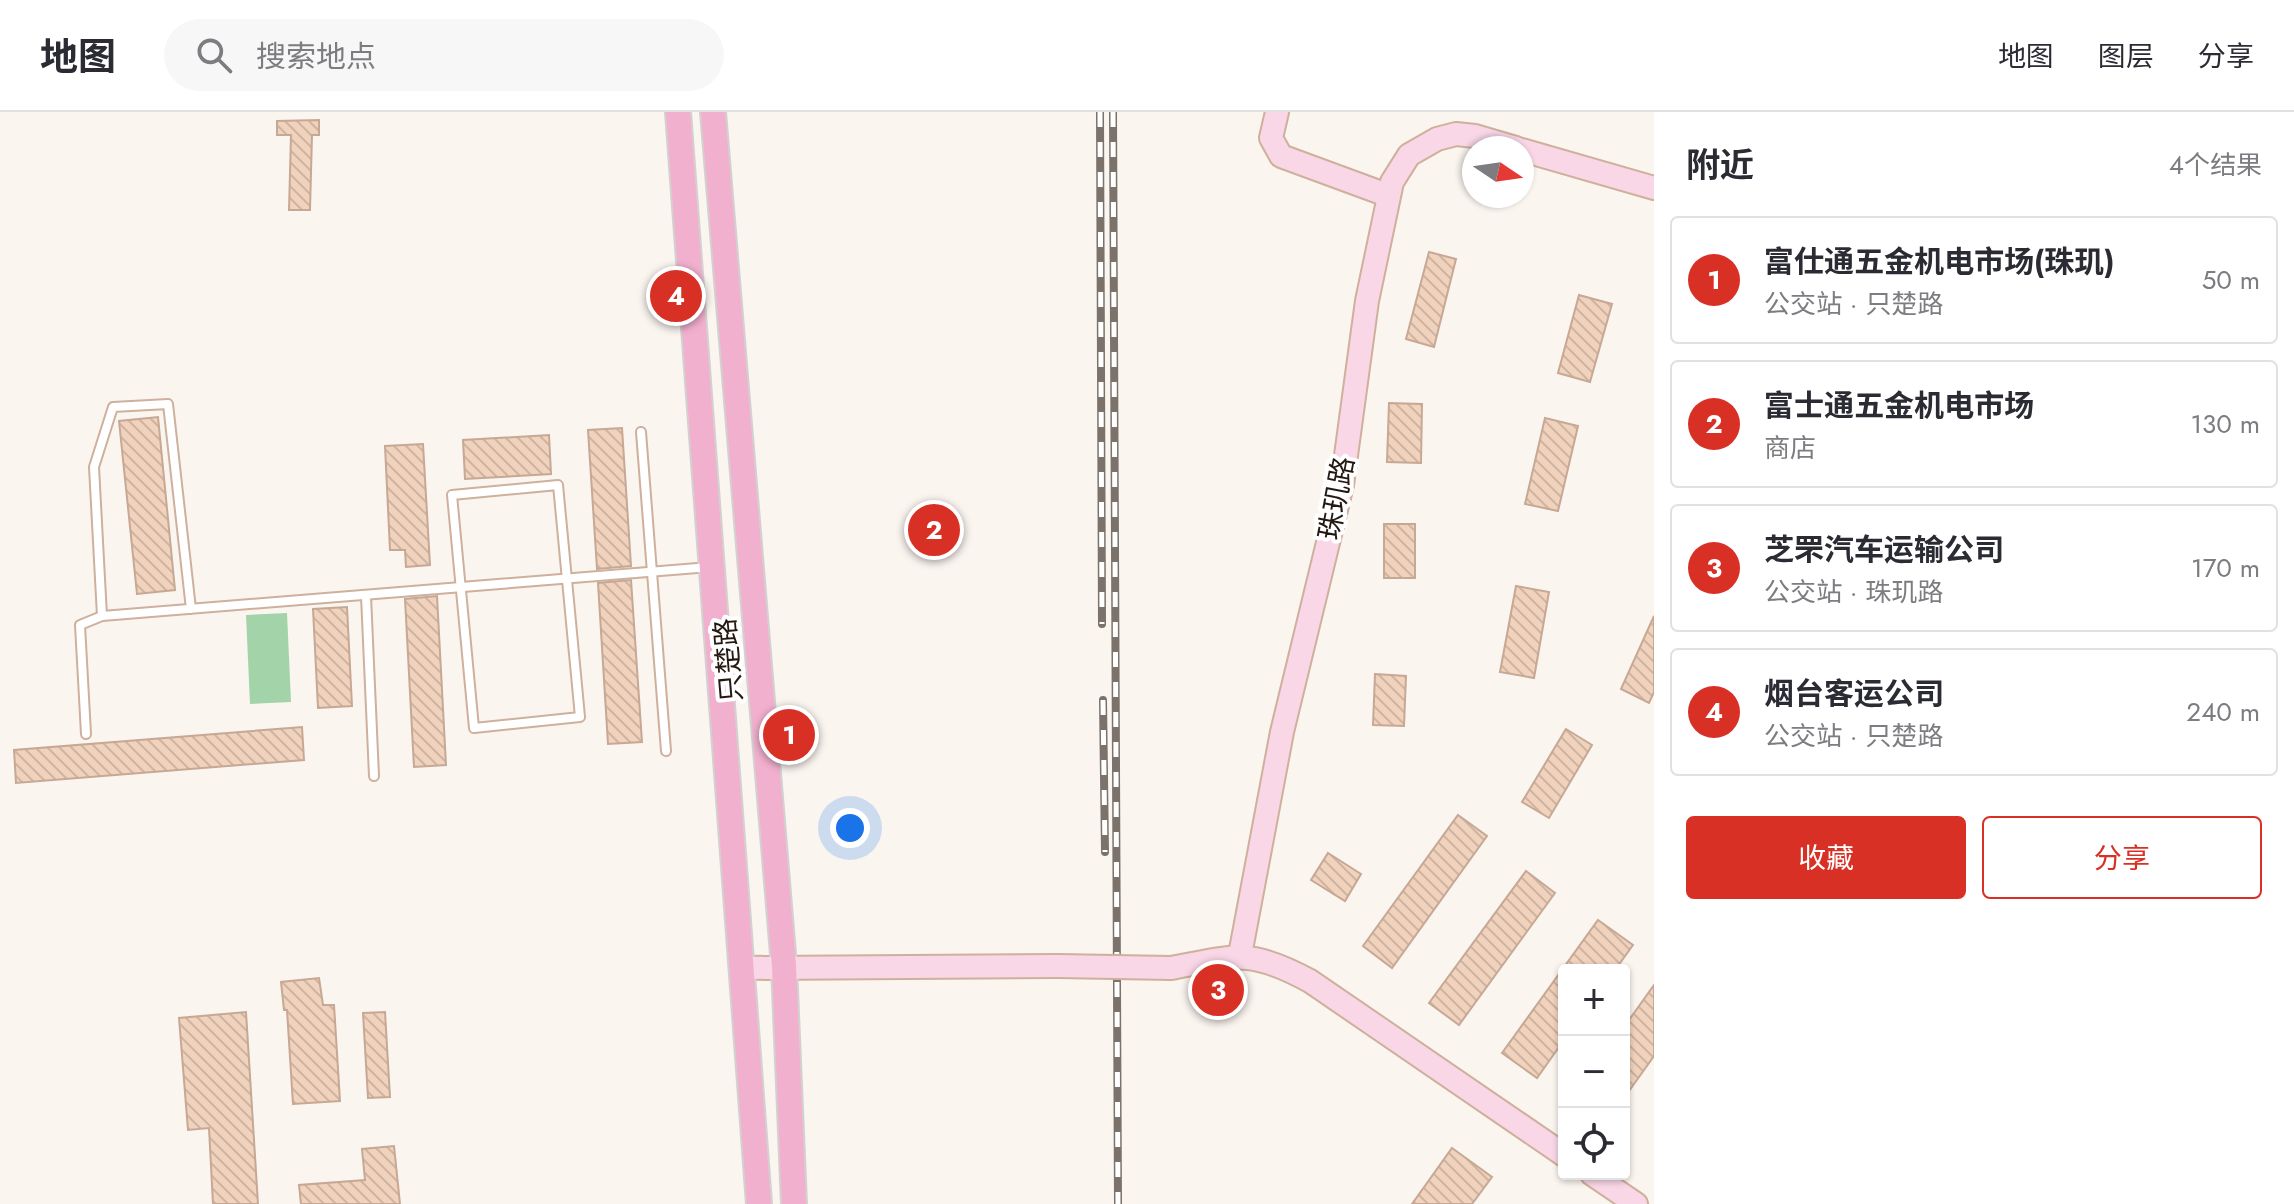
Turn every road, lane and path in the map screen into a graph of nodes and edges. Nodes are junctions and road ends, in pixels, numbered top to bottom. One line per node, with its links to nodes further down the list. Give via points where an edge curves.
1 (678, 112): 9 (main road, 只楚路)
2 (713, 112): 20 (main road, 只楚路)
3 (1277, 112): 7 (street, via 1271,138 1281,156)
4 (1464, 136): 7 (street, 珠玑路, via 1423,144 1398,166)
5 (1534, 153): 6 (street, 珠玑路)
6 (1654, 188)
7 (1387, 195): 19 (street, 珠玑路, via 1342,485 1282,732)
8 (641, 432): 10 (lane)
9 (713, 566): 10 (lane); 21 (main road, 只楚路)
10 (651, 571): 11 (lane); 17 (lane)
11 (567, 578): 12 (lane); 12 (lane, via 558,485 452,495); 12 (lane, via 580,717 474,728)
12 (460, 587): 13 (lane)
13 (366, 596): 14 (lane); 18 (lane)
14 (191, 609): 15 (lane); 15 (lane, via 168,404 113,407 94,467)
15 (102, 616): 16 (lane, via 80,625)
16 (86, 734)
17 (666, 751)
18 (374, 776)
19 (1240, 955): 20 (street, bridge, via 1171,968); 22 (street, via 1310,981)
20 (784, 966): 21 (street); 25 (main road, 只楚路)
21 (744, 968): 24 (main road, 只楚路)
22 (1558, 1151)
23 (1601, 1180): 26 (street)
24 (759, 1204)
25 (794, 1204)
26 (1636, 1204)

